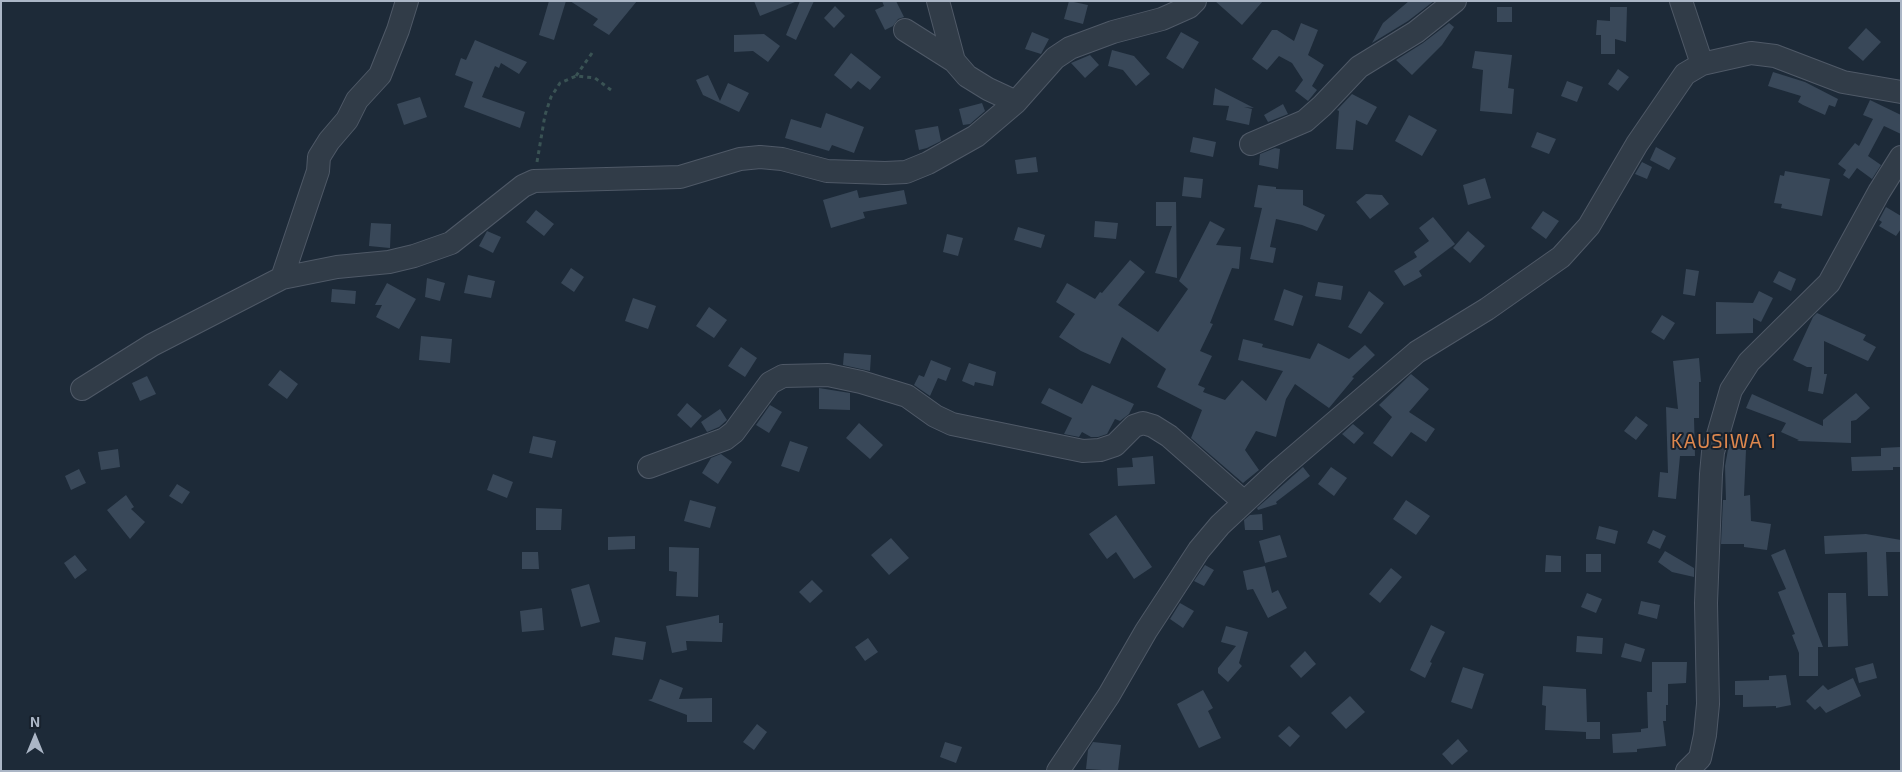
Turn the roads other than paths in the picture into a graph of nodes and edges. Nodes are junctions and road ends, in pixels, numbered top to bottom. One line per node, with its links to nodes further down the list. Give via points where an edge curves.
1 (407, 1): 13 (street, via 380,75 357,100 347,120 319,157 318,171)
2 (938, 1): 7 (street)
3 (1195, 1): 10 (street, via 1162,19 1070,48 1055,58)
4 (1455, 1): 11 (street, via 1416,32 1359,67 1305,121)
5 (1681, 1): 8 (street)
6 (905, 30): 7 (street)
7 (954, 60): 10 (street, via 974,80)
8 (1702, 64): 9 (street, via 1750,53 1775,56 1843,82); 16 (street, via 1685,74 1673,89 1589,226 1562,257 1417,352)
9 (1901, 92)
10 (1016, 102): 13 (street, via 976,136 906,172 827,171 782,159 760,157 740,159 680,177 534,181 451,242 433,250 389,262 337,267)
11 (1251, 144)
12 (1901, 158): 18 (street, via 1829,283 1749,362 1731,390 1710,474 1705,735 1700,758)
13 (282, 278): 14 (street, via 152,345)
14 (82, 389)
15 (649, 468): 16 (street, via 725,439 734,432 770,383 783,376 828,375 907,396 952,424 1083,451 1115,445 1134,426 1143,423 1153,426 1169,436)
16 (1244, 502): 17 (street, via 1199,550)
17 (1058, 771)
18 (1687, 771)

